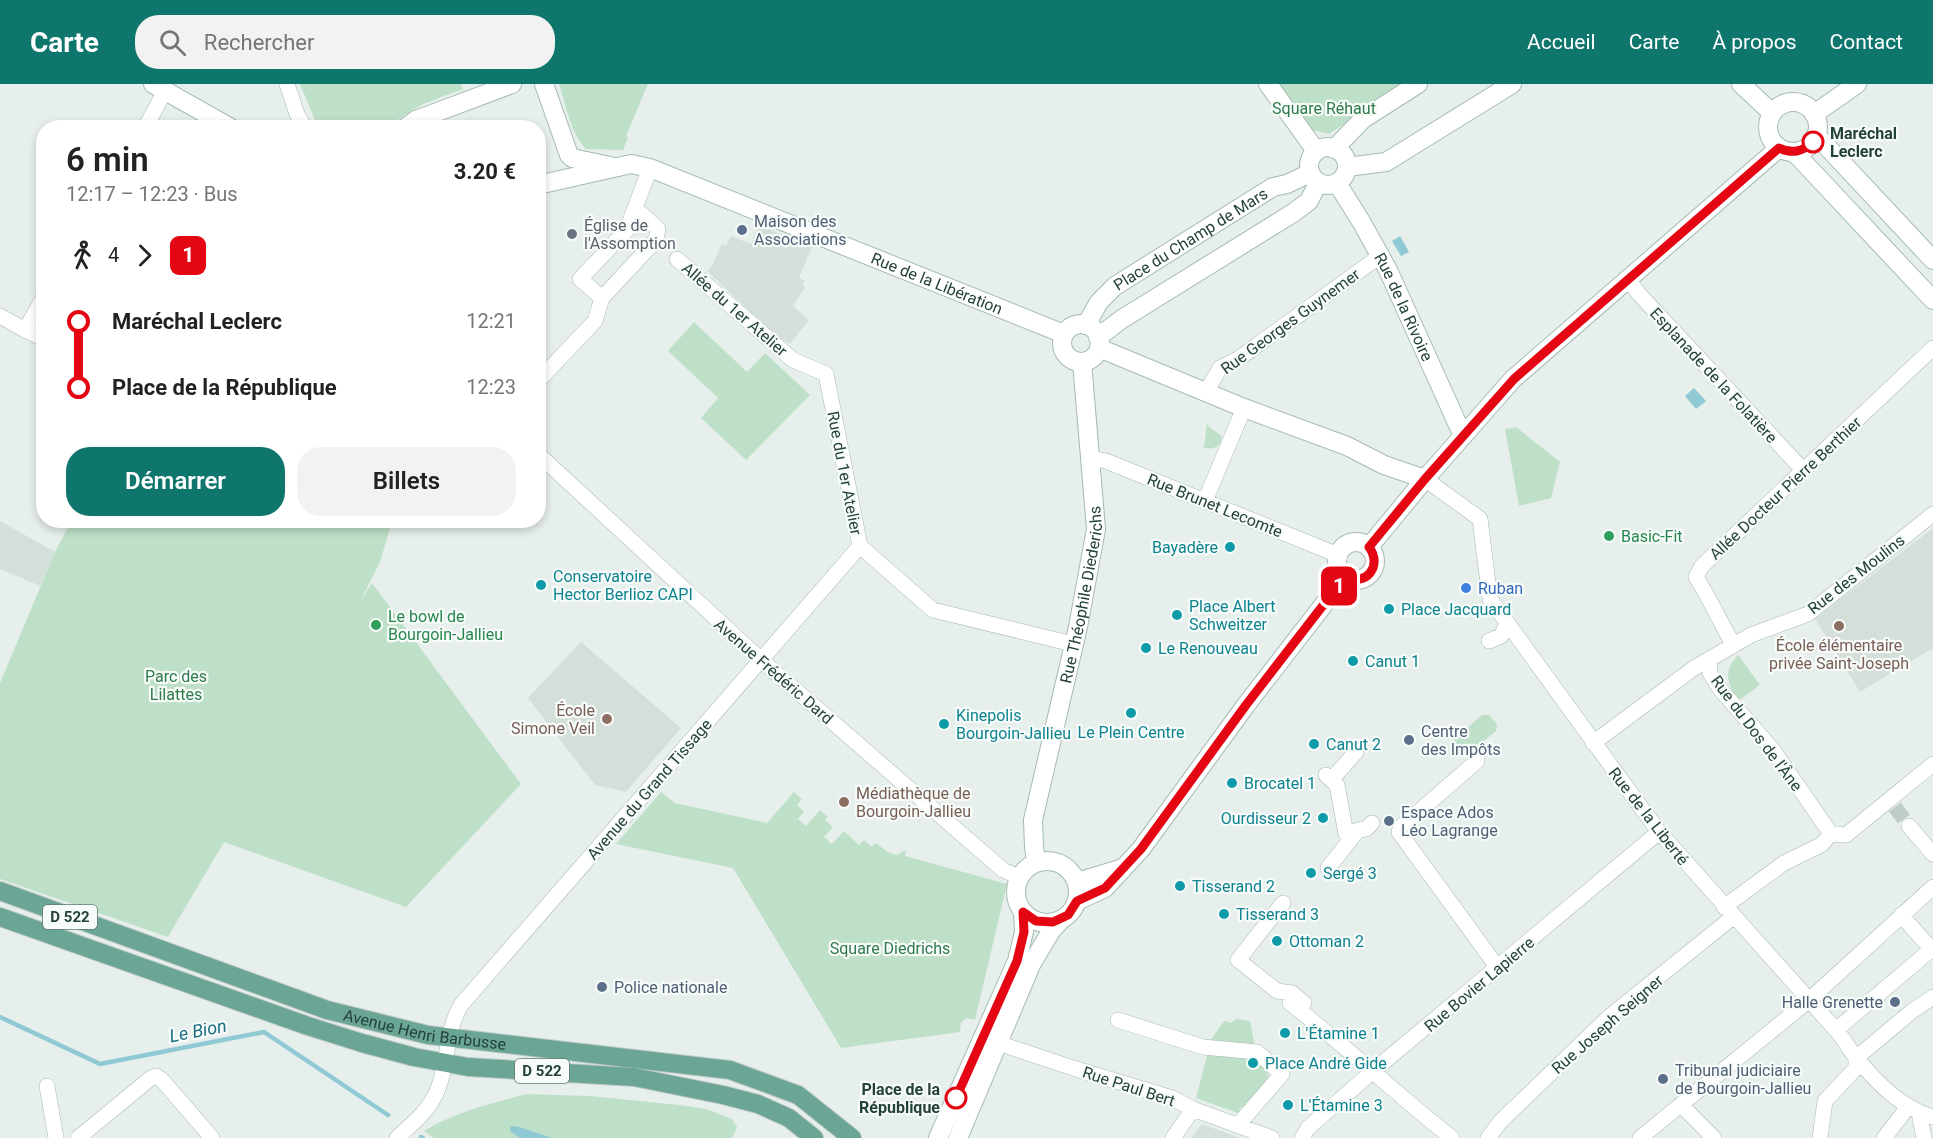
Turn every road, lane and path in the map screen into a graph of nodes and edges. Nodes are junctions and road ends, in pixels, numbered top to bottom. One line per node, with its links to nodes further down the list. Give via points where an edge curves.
1 (287, 84): 15 (street)
2 (512, 84): 16 (street)
3 (544, 84): 20 (street)
4 (1268, 84): 18 (street)
5 (1418, 84): 18 (street)
6 (1512, 84): 22 (street, via 1386,162)
7 (1741, 84): 11 (street)
8 (1755, 84): 11 (street)
9 (1857, 84): 12 (street)
10 (159, 88): 13 (street); 14 (street)
11 (1775, 110): 12 (street, via 1795,102); 19 (street, via 1768,128 1773,142)
12 (1814, 114): 17 (street)
13 (148, 120)
14 (217, 120)
15 (300, 120)
16 (416, 120)
17 (1816, 135): 19 (street, via 1808,147); 28 (street)
18 (1325, 150): 22 (street, via 1343,156); 24 (street, via 1310,159)
19 (1787, 150): 29 (street); 34 (street)
20 (572, 158): 21 (street); 25 (street)
21 (615, 167): 23 (street, Rue de la Libération, via 631,164); 25 (street, Rue de la Libération)
22 (1347, 167): 27 (street)
23 (650, 168): 30 (street); 40 (street, Rue de la Libération)
24 (1314, 178): 27 (street, via 1324,185); 42 (street, Place du Champ de Mars, via 1309,201 1293,213); 42 (street, Place du Champ de Mars, via 1273,187 1115,286 1099,302)
25 (560, 180): 26 (street, Rue de la Libération)
26 (546, 183)
27 (1337, 183): 31 (street, Rue de la Rivoire)
28 (1880, 204): 29 (street); 33 (street)
29 (1860, 223): 36 (street)
30 (628, 228): 35 (street, via 580,279); 35 (street, via 642,214 658,229 657,240)
31 (1380, 256): 47 (street, Rue Georges Guynemer, via 1220,368); 49 (street, Rue de la Rivoire)
32 (677, 259): 46 (street, Allée du 1er Atelier, via 793,360)
33 (1933, 260)
34 (1627, 278): 49 (street, via 1514,379); 52 (street, Esplanade de la Folatière)
35 (602, 298): 45 (street, via 595,321)
36 (1933, 300)
37 (36, 311): 39 (street)
38 (0, 316): 39 (street)
39 (25, 330): 41 (street)
40 (1064, 334): 42 (street, via 1073,326); 44 (street, via 1063,350 1074,361)
41 (36, 335)
42 (1094, 337): 44 (street, via 1095,355); 47 (street)
43 (1933, 348): 52 (street, Allée Docteur Pierre Berthier)
44 (1082, 362): 50 (street, Rue Théophile Diederichs)
45 (546, 373)
46 (826, 374): 56 (street, Rue du 1er Atelier)
47 (1206, 392): 48 (street)
48 (1244, 408): 53 (street); 54 (street)
49 (1462, 436): 53 (street)
50 (1090, 458): 54 (street, Rue Brunet Lecomte, via 1107,461); 62 (street, Rue Théophile Diederichs, via 1096,529)
51 (546, 461): 65 (street, Avenue Frédéric Dard)
52 (1803, 470): 63 (street, Allée Docteur Pierre Berthier, via 1702,566 1696,577)
53 (1425, 479): 57 (street); 60 (street, Rue de la Liberté, via 1480,519 1490,599)
54 (1204, 501): 58 (street, Rue Brunet Lecomte)
55 (1933, 514): 63 (street, Rue des Moulins, via 1808,614)
56 (860, 546): 62 (street, Rue du 1er Atelier, via 933,610); 65 (street, Avenue du Grand Tissage)
57 (1369, 547): 58 (street, via 1351,543); 59 (street, via 1375,565 1368,576 1357,580)
58 (1338, 555): 59 (street, via 1338,567)
59 (1345, 577): 77 (street)
60 (1507, 624): 61 (street, via 1501,636); 66 (street, Rue de la Liberté)
61 (1489, 641)
62 (1073, 644): 76 (street, Rue Théophile Diederichs, via 1033,820)
63 (1733, 644): 64 (street, Rue des Moulins)
64 (1709, 659): 66 (street, Rue des Moulins); 74 (street, Rue du Dos de l'Âne, via 1710,673 1720,689 1773,750)
65 (761, 660): 79 (street, Avenue Frédéric Dard, via 1003,870); 98 (street, Avenue du Grand Tissage, via 461,1005)
66 (1593, 743): 73 (street, Rue de la Liberté)
67 (1356, 752): 72 (street, via 1329,777 1337,785 1346,834)
68 (1477, 761): 91 (street, via 1399,832)
69 (1933, 764): 74 (street, Rue Joseph Seigner, via 1892,804 1846,835)
70 (1372, 823): 72 (street)
71 (1909, 826): 75 (street)
72 (1358, 830): 78 (street)
73 (1659, 832): 86 (street, Rue de la Liberté); 91 (street, Rue Bovier Lapierre)
74 (1831, 834): 86 (street, Rue Joseph Seigner, via 1821,844 1784,863)
75 (1933, 854)
76 (1036, 861): 79 (street); 80 (street, via 1065,866)
77 (1124, 868): 80 (street); 83 (street, via 1105,888)
78 (1328, 868)
79 (1018, 877): 85 (street, via 1015,891)
80 (1077, 882): 83 (street)
81 (1933, 886): 87 (street)
82 (0, 891): 98 (main road, Avenue Henri Barbusse / D 522, via 327,1010)
83 (1077, 901): 89 (street)
84 (1283, 903): 95 (street, via 1238,960 1277,991 1292,993)
85 (1023, 912): 89 (street, via 1044,923); 99 (street, via 1024,932 1017,961)
86 (1729, 912): 93 (street, Rue de la Liberté); 120 (street, Rue Joseph Seigner, via 1610,1016)
87 (1901, 915): 90 (street); 93 (street)
88 (0, 917): 101 (main road, Avenue Henri Barbusse / D 522, via 345,1039)
89 (1060, 920): 99 (street)
90 (1932, 950): 97 (street)
91 (1501, 966): 102 (street, Rue Bovier Lapierre)
92 (1933, 997): 100 (street)
93 (1808, 1001): 97 (street, Rue de la Liberté); 104 (street)
94 (1290, 1003): 102 (street)
95 (1311, 1009)
96 (1118, 1020): 107 (street, via 1203,1047 1257,1052 1282,1074)
97 (1836, 1030): 100 (street, Rue de la Liberté)
98 (449, 1038): 101 (street, Avenue du Grand Tissage); 109 (main road, Avenue Henri Barbusse / D 522, via 730,1070 798,1095)
99 (991, 1041): 105 (street, Rue Paul Bert, via 1172,1098); 108 (street); 116 (street)
100 (1856, 1059): 106 (street, Rue de la Liberté, via 1891,1094); 123 (street, via 1856,1068 1825,1101)
101 (446, 1062): 114 (street, Avenue du Grand Tissage, via 430,1105); 115 (main road, Avenue Henri Barbusse / D 522, via 468,1067 634,1077 723,1095 758,1104 789,1118)
102 (1373, 1071): 110 (street); 119 (street, Rue Bovier Lapierre, via 1308,1128)
103 (47, 1086): 111 (street)
104 (1682, 1106): 121 (street); 122 (street)
105 (1193, 1109): 107 (street, Rue Paul Bert); 117 (street)
106 (1920, 1112): 124 (street); 125 (street)
107 (1238, 1125): 118 (street, Rue Paul Bert)
108 (936, 1135)
109 (852, 1136)
110 (1445, 1136)
111 (56, 1138)
112 (78, 1138): 113 (street, via 156,1076)
113 (212, 1138)
114 (397, 1138)
115 (814, 1138)
116 (958, 1138)
117 (1173, 1138)
118 (1272, 1138)
119 (1302, 1138)
120 (1488, 1138)
121 (1640, 1138)
122 (1714, 1138)
123 (1820, 1138)
124 (1884, 1138)
125 (1924, 1138)

